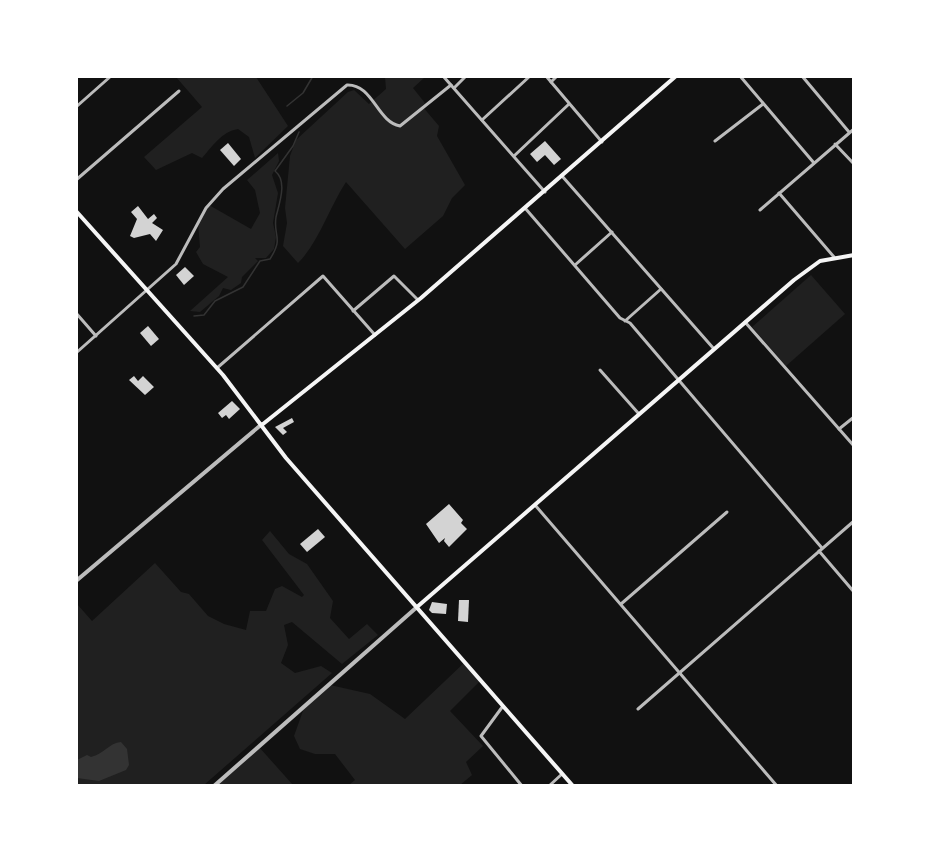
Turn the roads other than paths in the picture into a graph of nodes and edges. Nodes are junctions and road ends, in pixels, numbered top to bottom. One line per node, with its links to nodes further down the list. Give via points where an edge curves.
1 (111, 76): 15 (street)
2 (443, 76): 11 (street)
3 (466, 76): 11 (street)
4 (530, 76): 16 (street)
5 (546, 76): 10 (street)
6 (557, 76): 10 (street)
7 (676, 76): 20 (main road)
8 (740, 76): 14 (street)
9 (802, 76): 18 (street)
10 (551, 82): 13 (street)
11 (453, 87): 16 (street); 37 (street, via 396,126 363,90 347,85 223,189 206,208 176,264)
12 (179, 91): 26 (street)
13 (569, 104): 20 (street); 22 (street)
14 (763, 104): 19 (street); 23 (street)
15 (76, 107)
16 (482, 120): 22 (street)
17 (854, 129): 18 (street)
18 (849, 132): 21 (street)
19 (715, 141)
20 (602, 142): 25 (main road)
21 (836, 144): 23 (street); 24 (street)
22 (514, 156): 27 (street)
23 (814, 162): 28 (street)
24 (854, 164)
25 (562, 176): 27 (main road); 32 (street)
26 (76, 180)
27 (545, 192): 29 (main road)
28 (778, 194): 30 (street); 34 (street)
29 (525, 208): 35 (street); 38 (main road)
30 (760, 210)
31 (76, 211): 37 (main road)
32 (612, 232): 35 (street); 36 (street)
33 (854, 255): 34 (main road)
34 (834, 257): 42 (main road, via 809,267)
35 (574, 265): 41 (street)
36 (661, 289): 41 (street); 45 (street)
37 (147, 290): 44 (street); 47 (main road)
38 (418, 300): 39 (street, via 394,276); 43 (main road)
39 (353, 311): 43 (street); 47 (street, via 323,276)
40 (76, 313): 44 (street)
41 (625, 321): 49 (street)
42 (745, 322): 45 (main road); 53 (street)
43 (375, 335): 52 (main road)
44 (96, 336): 46 (street)
45 (714, 349): 49 (main road)
46 (76, 352)
47 (217, 368): 52 (main road)
48 (600, 370): 50 (street)
49 (679, 379): 50 (main road); 58 (street)
50 (639, 414): 55 (main road)
51 (854, 417): 53 (street)
52 (263, 424): 59 (street); 62 (main road, via 286,458)
53 (839, 429): 54 (street)
54 (854, 446)
55 (535, 505): 61 (street); 62 (main road)
56 (727, 512): 61 (street)
57 (854, 521): 58 (street)
58 (820, 550): 60 (street); 63 (street)
59 (77, 580)
60 (854, 592)
61 (621, 604): 63 (street)
62 (417, 607): 64 (main road); 67 (street)
63 (679, 673): 65 (street); 71 (street)
64 (503, 706): 66 (main road); 68 (street, via 481,736)
65 (638, 709)
66 (562, 774): 69 (street); 70 (main road)
67 (214, 786)
68 (522, 786)
69 (549, 786)
70 (573, 786)
71 (777, 786)

